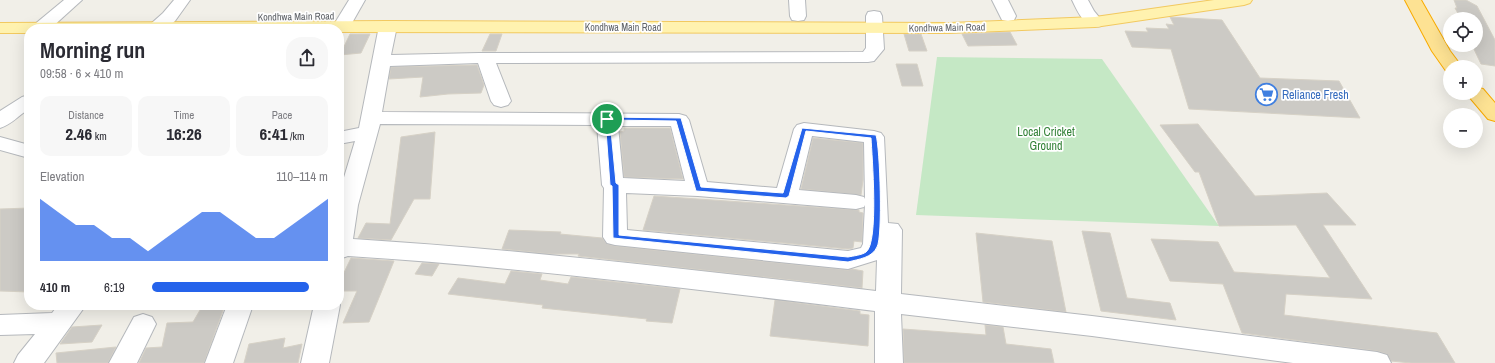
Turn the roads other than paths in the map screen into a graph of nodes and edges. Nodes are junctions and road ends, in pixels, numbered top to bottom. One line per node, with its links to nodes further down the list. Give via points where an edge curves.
1 (74, 0): 11 (street)
2 (182, 0): 13 (street)
3 (357, 0): 14 (street)
4 (1000, 0): 12 (street)
5 (1167, 0): 9 (main road, Kondhwa Main Road)
6 (1244, 0): 9 (main road, Kondhwa Main Road, via 1170,12)
7 (1413, 2): 23 (highway)
8 (797, 8): 14 (main road, Kondhwa Main Road); 15 (main road, Kondhwa Main Road)
9 (1087, 11): 12 (main road, Kondhwa Main Road); 15 (main road, Kondhwa Main Road, via 949,28)
10 (0, 16): 11 (main road, Kondhwa Main Road)
11 (56, 16): 13 (main road, Kondhwa Main Road); 16 (street)
12 (1008, 16): 15 (main road, Kondhwa Main Road)
13 (169, 17): 14 (main road, Kondhwa Main Road); 17 (street)
14 (345, 21): 18 (main road, Kondhwa Main Road); 19 (main road, Kondhwa Main Road)
15 (874, 22): 19 (main road, Kondhwa Main Road); 22 (street, via 875,49 868,57)
16 (46, 24)
17 (161, 24)
18 (299, 24)
19 (388, 26): 24 (street)
20 (0, 28): 21 (main road, Kondhwa Main Road)
21 (24, 28)
22 (485, 58): 24 (street); 27 (street)
23 (1448, 60)
24 (382, 61): 31 (street)
25 (24, 100): 30 (street)
26 (1482, 100): 28 (highway)
27 (501, 101)
28 (1495, 116)
29 (607, 119): 31 (street); 35 (street); 36 (street, via 679,120)
30 (0, 122)
31 (370, 125): 32 (street); 39 (street)
32 (344, 136)
33 (0, 143): 34 (street)
34 (24, 150)
35 (615, 185): 36 (street); 37 (street, via 615,237 848,260 869,254 875,246 878,209 874,137 804,129)
36 (698, 189): 37 (street)
37 (786, 196): 38 (street)
38 (856, 202)
39 (344, 222)
40 (890, 230): 42 (street)
41 (344, 249): 42 (street, via 436,253)
42 (888, 303): 52 (street); 53 (street, via 1092,326)
43 (238, 310): 50 (street)
44 (326, 310): 51 (street)
45 (66, 314): 47 (street); 48 (street)
46 (143, 324): 49 (street)
47 (0, 325)
48 (28, 363)
49 (123, 363)
50 (219, 363)
51 (315, 363)
52 (889, 363)
53 (1377, 363)

